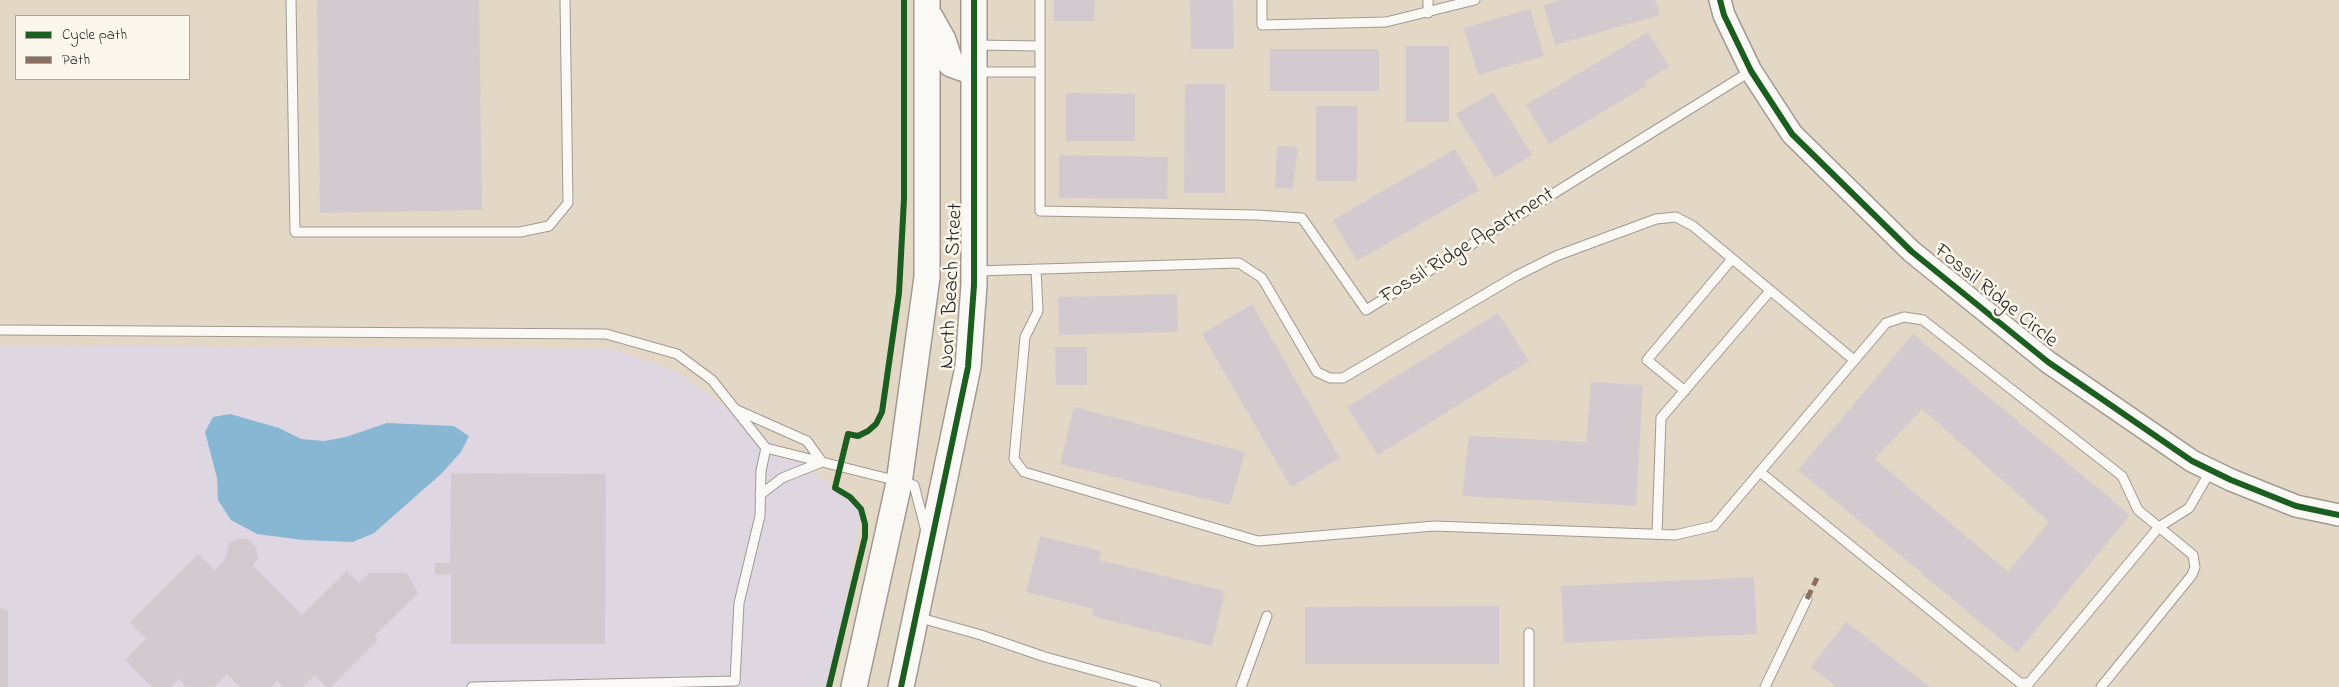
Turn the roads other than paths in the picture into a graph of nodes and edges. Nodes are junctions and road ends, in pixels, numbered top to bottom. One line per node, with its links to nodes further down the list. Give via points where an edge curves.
1 (291, 0): 2 (lane, via 296,232 510,232 549,226 568,203)
2 (566, 0)
3 (974, 0): 11 (main road, North Beach Street)
4 (1040, 0): 12 (lane, Fossil Ridge Apartment)
5 (1262, 0): 10 (lane, via 1262,25 1386,22)
6 (1428, 0): 10 (lane)
7 (1475, 0): 10 (lane)
8 (1720, 0): 13 (street, Fossil Ridge Circle)
9 (927, 5): 14 (main road, via 951,64); 28 (main road, North Beach Street, via 927,277)
10 (1428, 13)
11 (973, 45): 12 (lane); 14 (main road, North Beach Street)
12 (1040, 46): 15 (lane, Fossil Ridge Apartment)
13 (1751, 71): 15 (lane, Fossil Ridge Apartment, via 1366,310 1302,218 1257,214 1040,211); 26 (street, Fossil Ridge Circle, via 1792,134 1911,251 2048,362 2192,461)
14 (973, 72): 15 (lane); 18 (main road, North Beach Street)
15 (1040, 72)
16 (1732, 259): 17 (lane, via 1693,226 1676,217 1656,218 1556,256 1524,272 1343,378 1330,378 1317,372 1262,278 1239,263); 19 (lane); 22 (lane, via 1647,360)
17 (1036, 269): 18 (lane); 32 (lane, via 1038,311 1025,337 1014,460 1024,472 1258,541 1434,526)
18 (974, 271): 33 (main road, North Beach Street, via 968,367)
19 (1770, 291): 21 (lane); 22 (lane)
20 (0, 330): 23 (lane, via 606,334 677,354 712,380)
21 (1854, 360): 27 (lane); 31 (lane, via 1886,323 1904,317 1923,320 2122,476 2138,510)
22 (1685, 391): 32 (lane, via 1661,418)
23 (734, 408): 24 (lane); 25 (lane, via 807,441)
24 (766, 448): 25 (lane); 29 (lane)
25 (822, 462): 28 (lane); 29 (lane, via 782,478)
26 (2211, 470): 30 (street, Fossil Ridge Circle, via 2296,506); 31 (lane, via 2189,508)
27 (1760, 472): 32 (lane, via 1714,526 1675,535); 39 (lane, via 2020,683)
28 (899, 483): 33 (lane, via 914,486); 41 (main road, North Beach Street)
29 (760, 495): 38 (lane, via 760,516 739,603)
30 (2339, 514)
31 (2159, 527): 39 (lane); 47 (lane, via 2193,555 2195,567 2192,575)
32 (1657, 534)
33 (931, 549): 36 (main road, North Beach Street)
34 (1807, 599): 46 (lane)
35 (1267, 616): 44 (lane)
36 (917, 617): 42 (main road, North Beach Street); 43 (lane)
37 (1529, 633): 45 (lane)
38 (735, 684): 40 (lane)
39 (2031, 685)
40 (472, 687)
41 (854, 687)
42 (901, 687)
43 (1156, 687)
44 (1241, 687)
45 (1529, 687)
46 (1765, 687)
47 (2101, 687)

